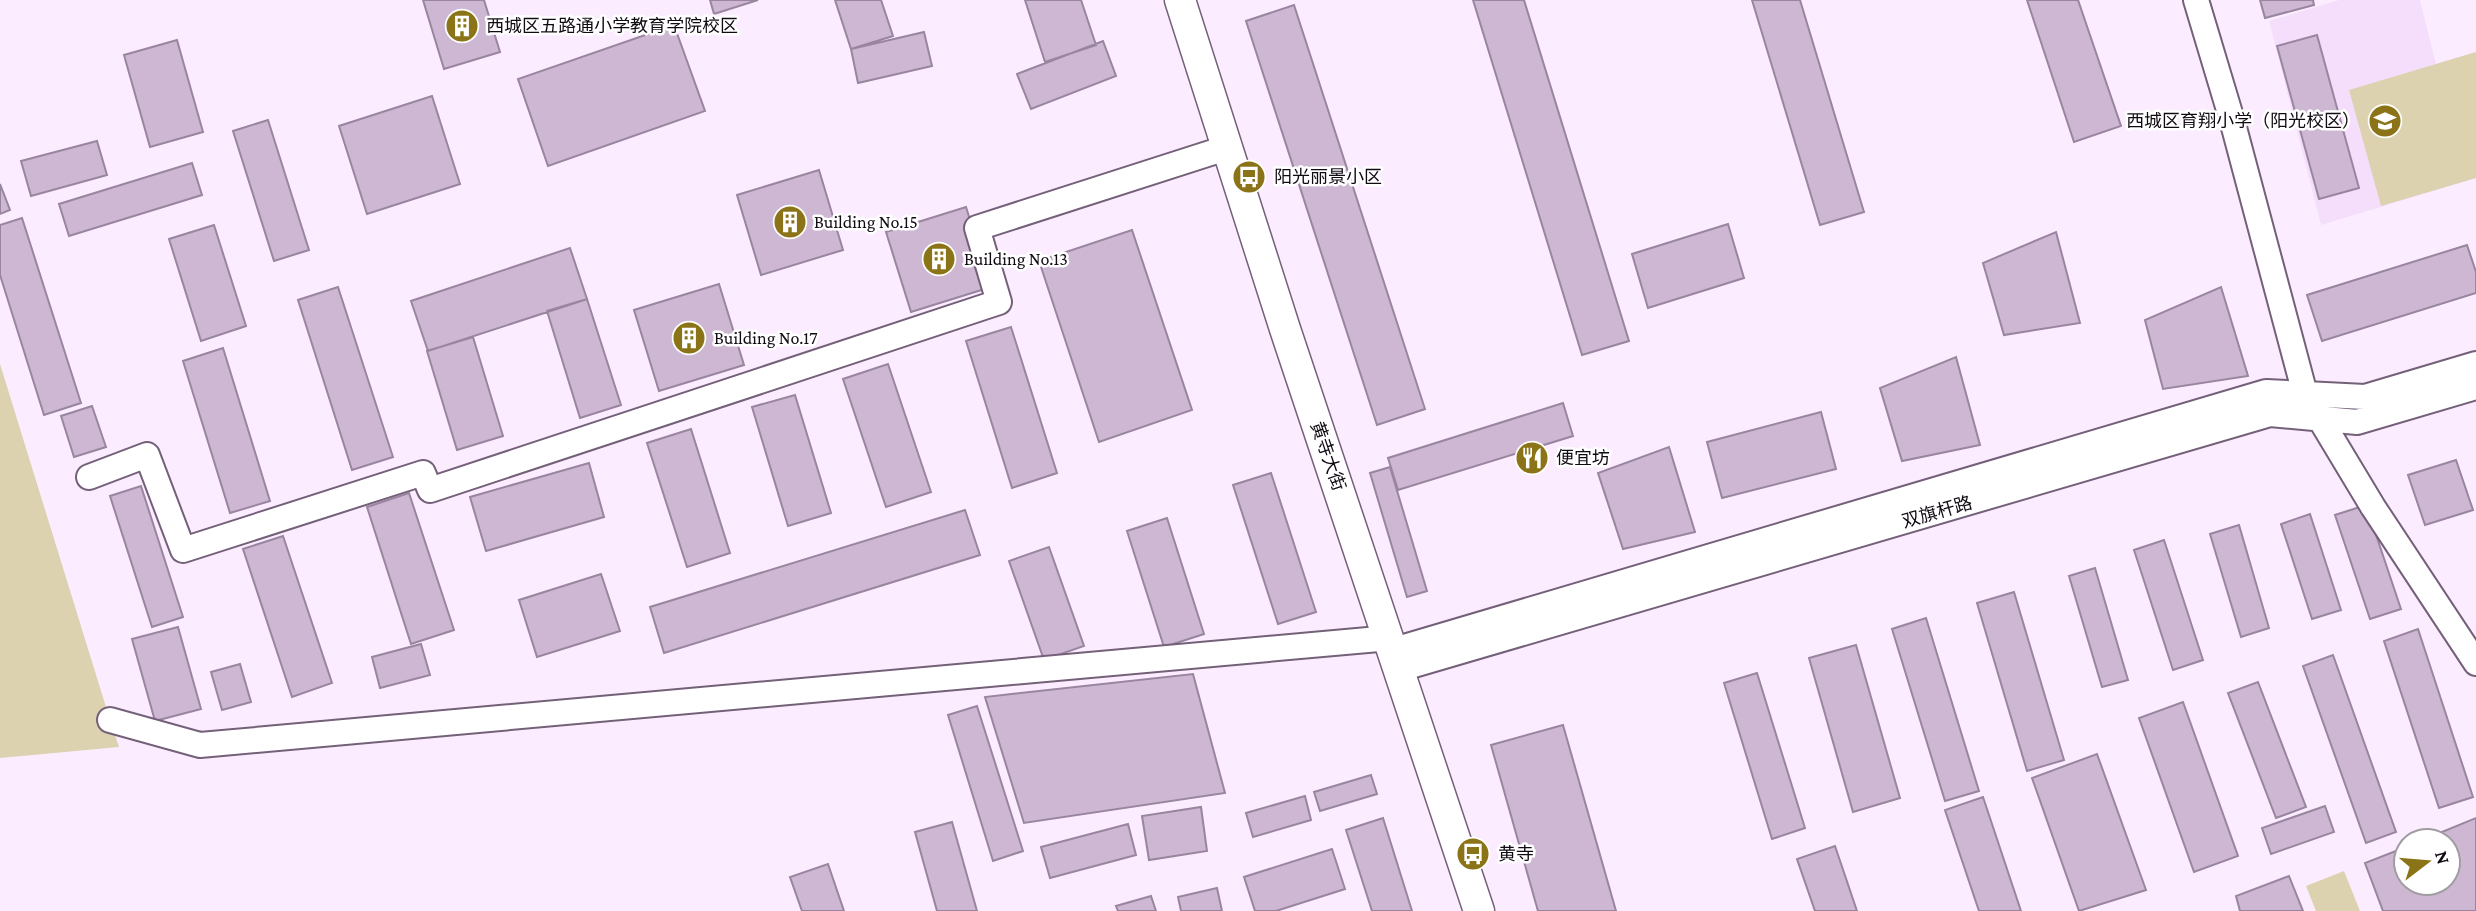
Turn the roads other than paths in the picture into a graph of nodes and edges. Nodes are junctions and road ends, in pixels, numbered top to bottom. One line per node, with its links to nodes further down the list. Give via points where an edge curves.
1 (1180, 0): 3 (street, 黄寺大街)
2 (2196, 0): 6 (street)
3 (1226, 148): 8 (street, via 977,229 999,302 430,490 423,472 183,550 147,455); 9 (street, 黄寺大街)
4 (2476, 364): 6 (street, via 2365,397)
5 (2476, 387): 7 (street, 双旗杆路, via 2357,422)
6 (2305, 394): 7 (street); 9 (street, via 2266,392)
7 (2319, 419): 9 (street, 双旗杆路, via 2270,414); 10 (street)
8 (89, 477)
9 (1395, 652): 11 (street, via 200,745); 12 (street, 黄寺大街)
10 (2476, 663)
11 (110, 720)
12 (1479, 911)

